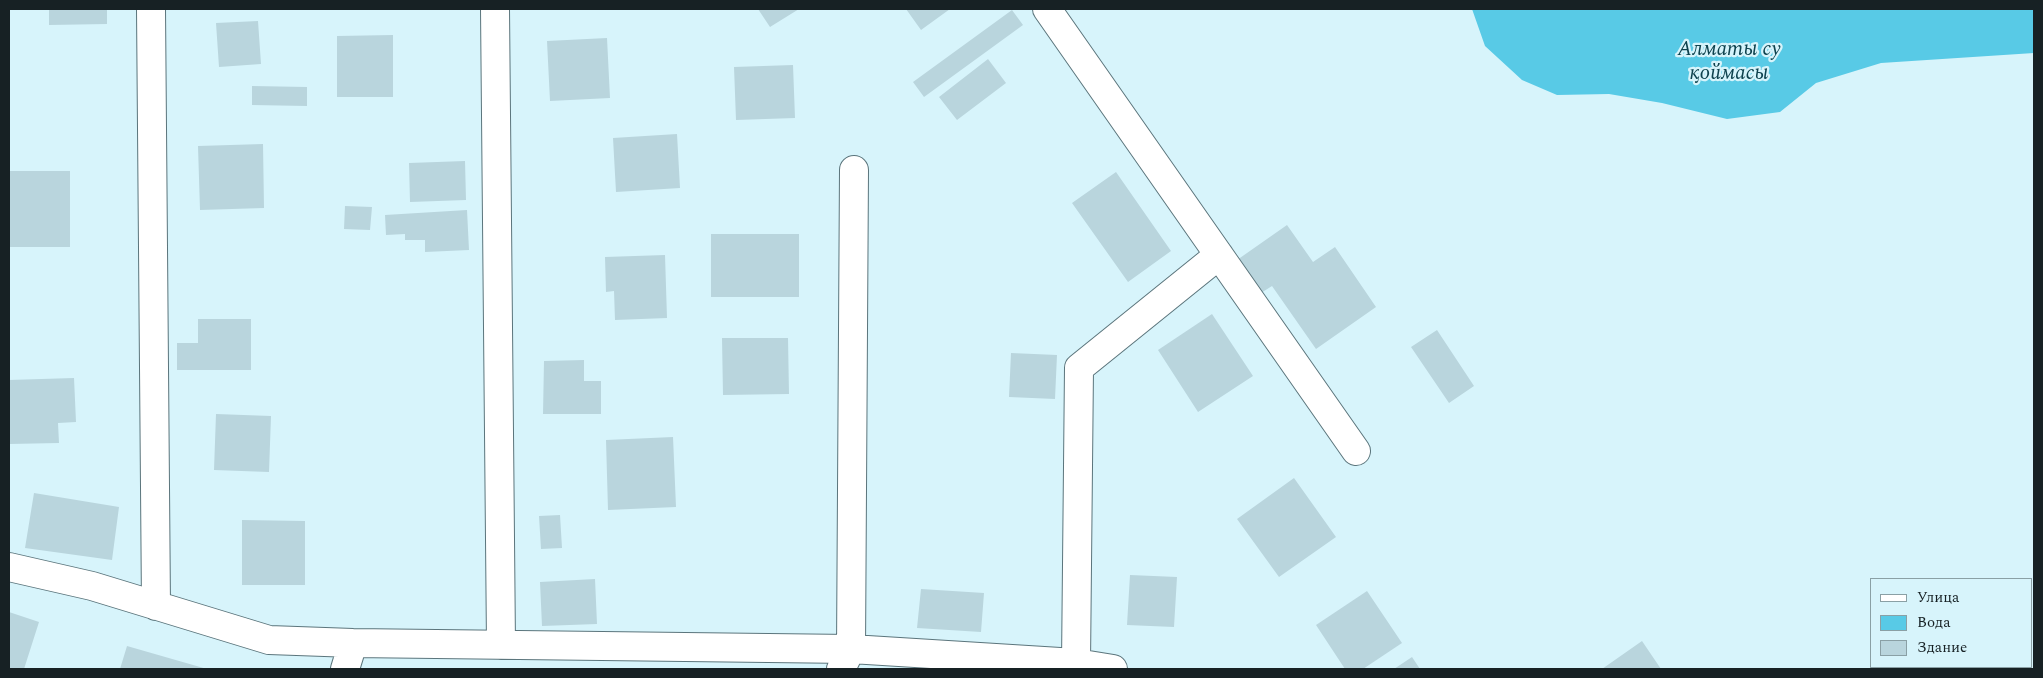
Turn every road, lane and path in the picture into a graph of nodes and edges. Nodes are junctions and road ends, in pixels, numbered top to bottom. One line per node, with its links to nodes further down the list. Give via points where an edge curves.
1 (151, 9): 8 (street)
2 (495, 9): 10 (street)
3 (1047, 9): 5 (street)
4 (854, 170): 11 (street)
5 (1219, 255): 6 (street); 12 (street, via 1079,368)
6 (1356, 451)
7 (9, 567): 8 (street, via 92,586)
8 (156, 606): 9 (street, via 269,640)
9 (353, 643): 10 (street); 13 (street)
10 (501, 645): 11 (street)
11 (846, 659): 12 (street)
12 (1076, 663): 14 (street)
13 (345, 669)
14 (1113, 669)

